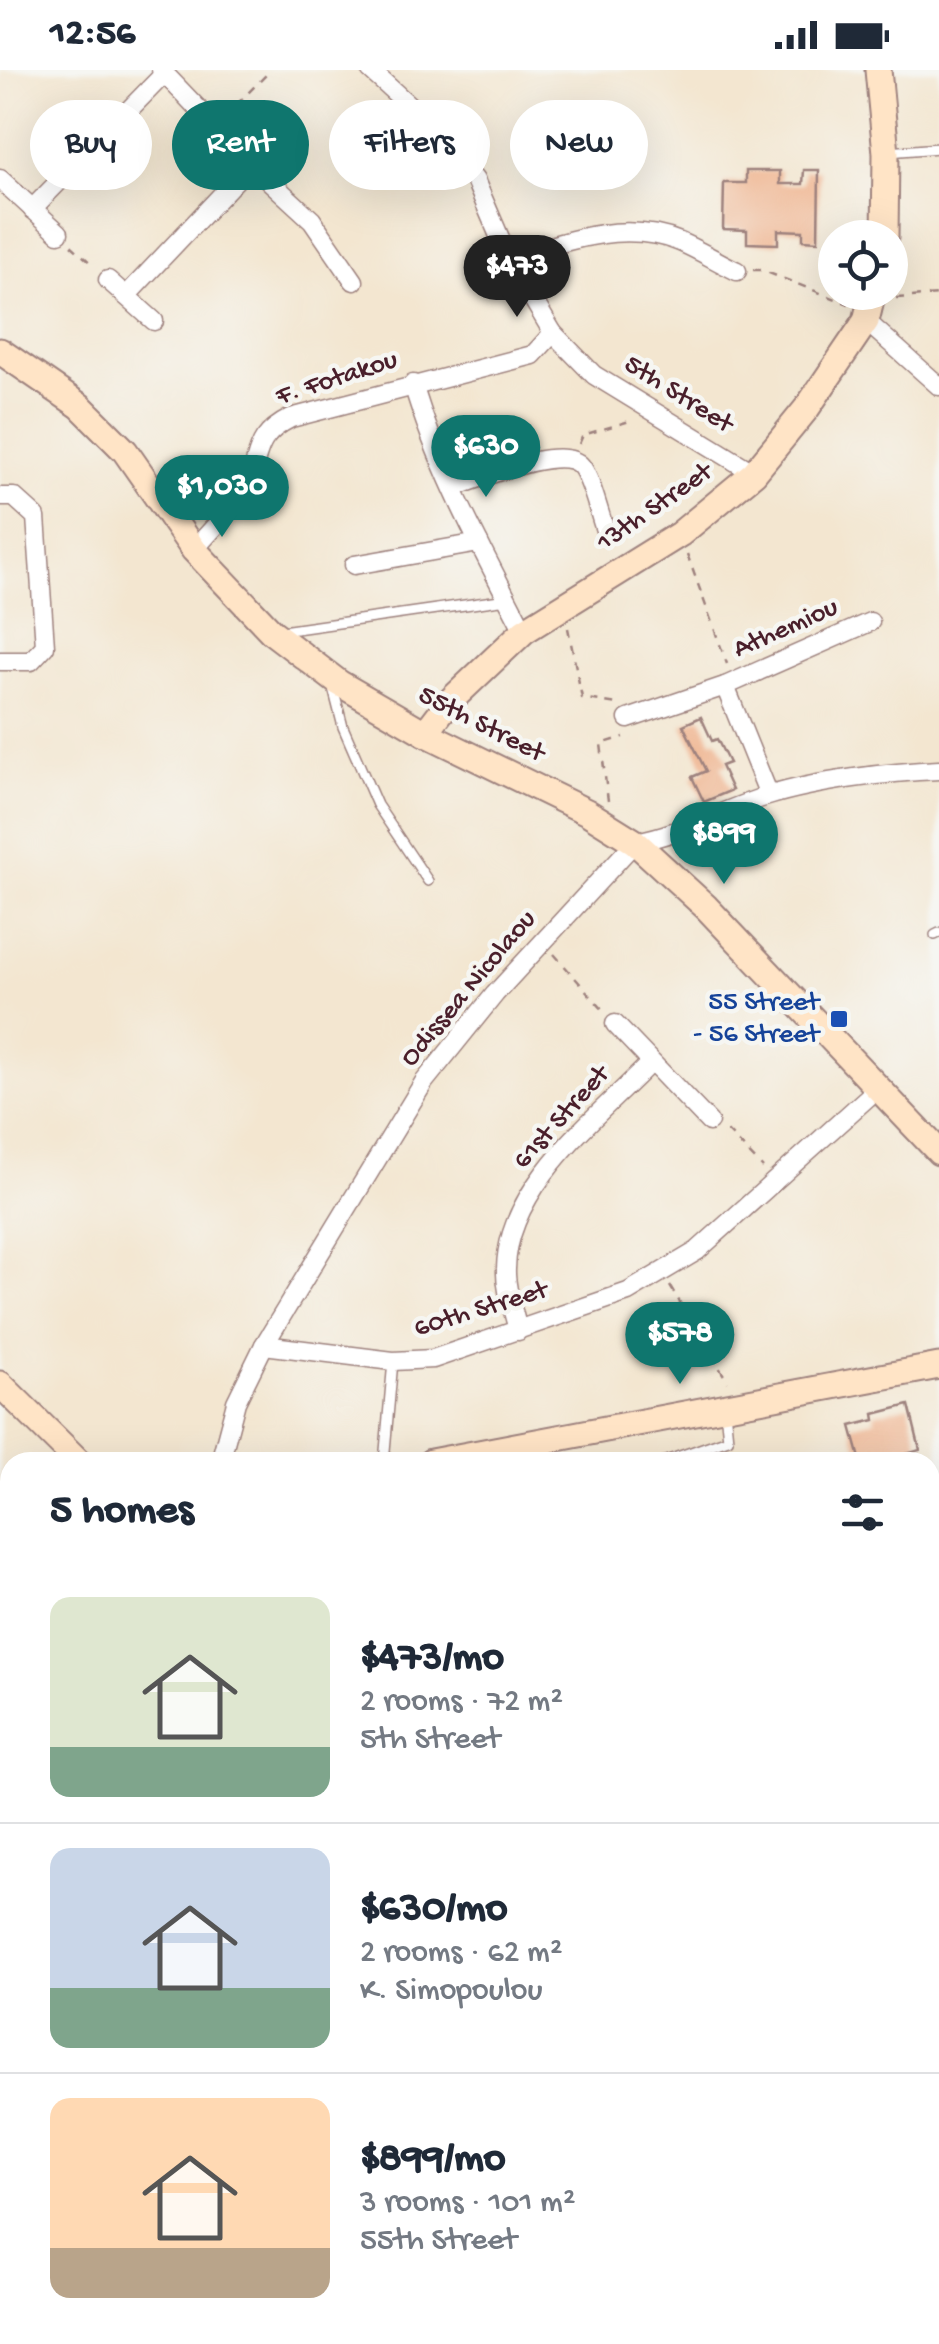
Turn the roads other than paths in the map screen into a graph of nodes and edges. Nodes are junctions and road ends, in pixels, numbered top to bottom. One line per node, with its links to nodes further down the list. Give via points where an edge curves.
1 (370, 70): 13 (street, 5th Street, via 433,127 475,180)
2 (878, 70): 6 (street)
3 (162, 72): 4 (street); 10 (street)
4 (189, 100)
5 (939, 148): 6 (lane)
6 (886, 152): 11 (street)
7 (0, 180): 10 (street)
8 (226, 190): 17 (street)
9 (279, 190): 16 (street, via 312,220)
10 (32, 209): 12 (street)
11 (884, 220)
12 (58, 233)
13 (508, 259): 14 (street, via 581,237 630,232 677,241); 21 (street, 5th Street)
14 (737, 271)
15 (108, 280): 17 (street)
16 (354, 281)
17 (126, 296): 20 (street)
18 (866, 310): 25 (street, 13th Street, via 808,408)
19 (875, 310): 24 (street)
20 (154, 321)
21 (553, 333): 23 (street, F. Fotakou, via 533,355); 25 (street, 5th Street, via 594,375)
22 (0, 351): 30 (street, 55th Street, via 80,406 125,451)
23 (413, 384): 26 (street); 30 (street, F. Fotakou, via 276,426 263,438 244,492)
24 (939, 386)
25 (754, 473): 34 (street, 13th Street, via 680,534)
26 (454, 487): 28 (street, via 565,456 582,466); 29 (street)
27 (0, 497): 36 (street, via 14,497 36,518 44,646 31,661)
28 (606, 533)
29 (479, 543): 31 (street); 32 (street)
30 (194, 550): 35 (street, 55th Street)
31 (354, 565)
32 (507, 599): 34 (street); 35 (lane)
33 (870, 622): 38 (street, Athemiou)
34 (524, 631): 40 (street, 13th Street)
35 (272, 632): 37 (street, 55th Street)
36 (0, 662)
37 (330, 677): 40 (street, 55th Street); 44 (lane, via 377,805)
38 (730, 684): 39 (street, Athemiou); 42 (street, Athemiou)
39 (628, 719)
40 (425, 733): 43 (street, 55th Street)
41 (939, 770): 42 (street)
42 (769, 796): 43 (street)
43 (635, 842): 47 (street, 55th Street); 51 (street, Odissea Nicolaou, via 424,1082)
44 (428, 881)
45 (615, 1024): 46 (street)
46 (650, 1063): 48 (street); 50 (street, 61st Street, via 541,1176 517,1216 506,1270)
47 (878, 1088): 49 (street, 55th Street); 50 (street, 60th Street, via 697,1251 628,1292)
48 (709, 1122)
49 (939, 1152)
50 (518, 1330): 52 (street, 60th Street, via 433,1359)
51 (264, 1345): 52 (street, 60th Street); 57 (street, Odissea Nicolaou, via 236,1402)
52 (393, 1361): 58 (lane)
53 (939, 1366): 55 (street)
54 (0, 1384): 56 (street)
55 (733, 1405): 59 (street); 60 (lane, via 728,1439)
56 (68, 1452)
57 (223, 1452)
58 (385, 1452)
59 (485, 1452)
60 (691, 1452)

